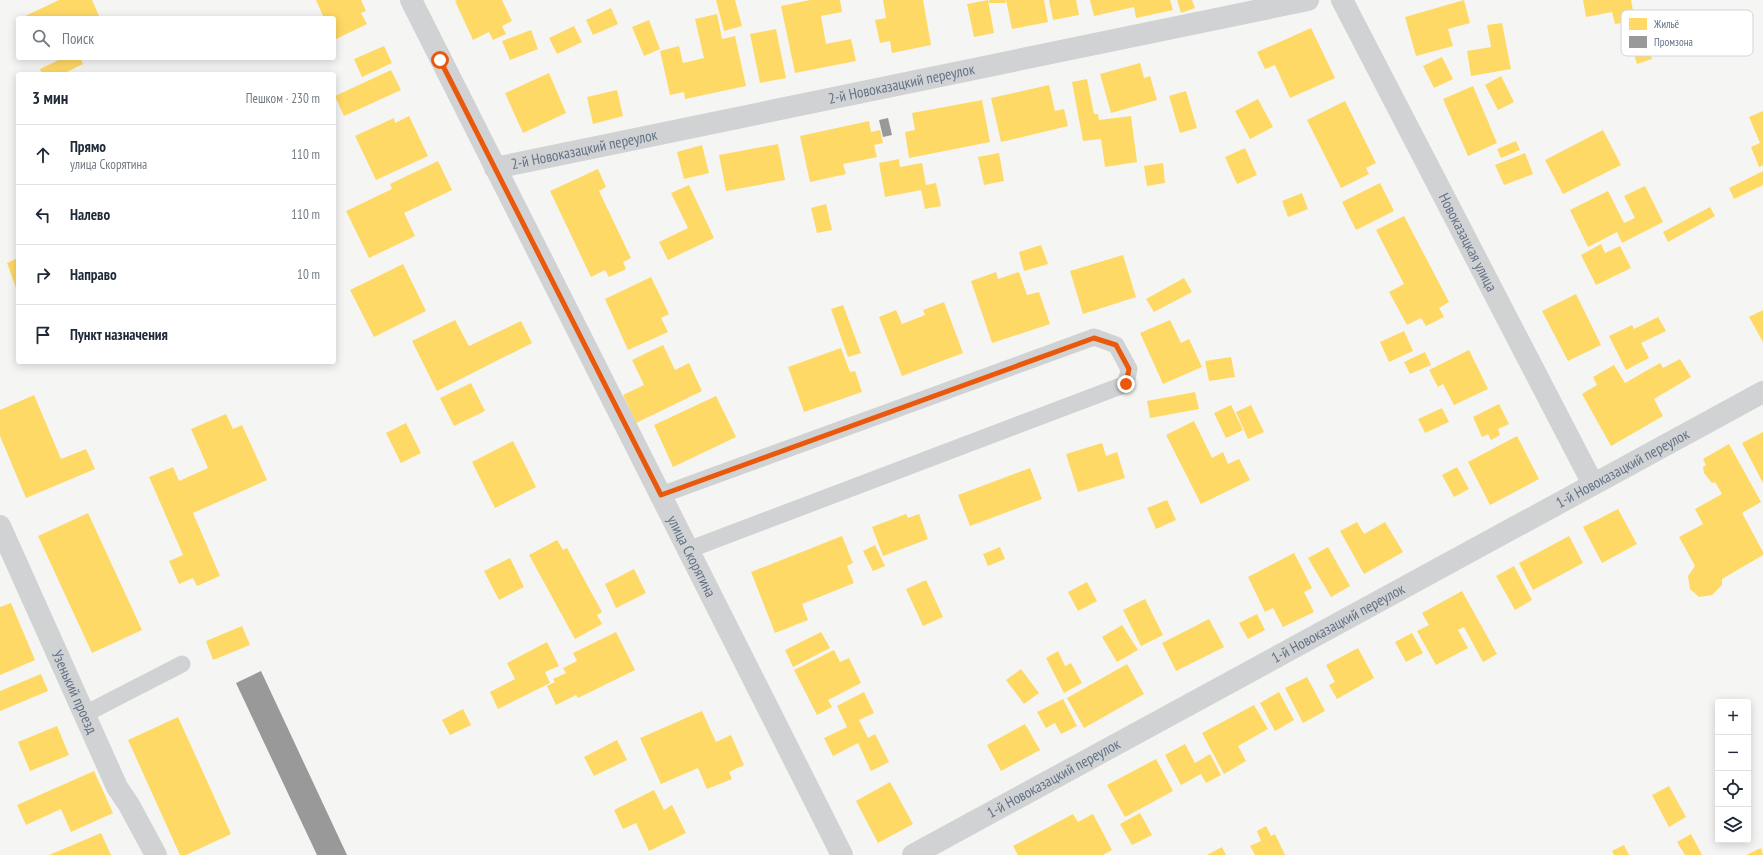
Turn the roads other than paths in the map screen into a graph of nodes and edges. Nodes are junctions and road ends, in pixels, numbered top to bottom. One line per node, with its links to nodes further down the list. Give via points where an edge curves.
1 (411, 0): 4 (street, улица Скорятина)
2 (1308, 0): 4 (street, 2-й Новоказацкий переулок)
3 (1342, 0): 6 (street, Новоказацкая улица)
4 (496, 168): 7 (street, улица Скорятина)
5 (1763, 392): 6 (street, 1-й Новоказацкий переулок)
6 (1593, 484): 14 (street, 1-й Новоказацкий переулок)
7 (661, 495): 9 (street, улица Скорятина); 9 (lane, via 1094,338 1116,345 1129,369 1126,384)
8 (1, 529): 11 (street, Узенький проезд)
9 (688, 550): 13 (street, улица Скорятина)
10 (182, 664): 11 (lane)
11 (86, 714): 12 (street, Узенький проезд, via 117,787)
12 (156, 855)
13 (842, 855)
14 (912, 855)

